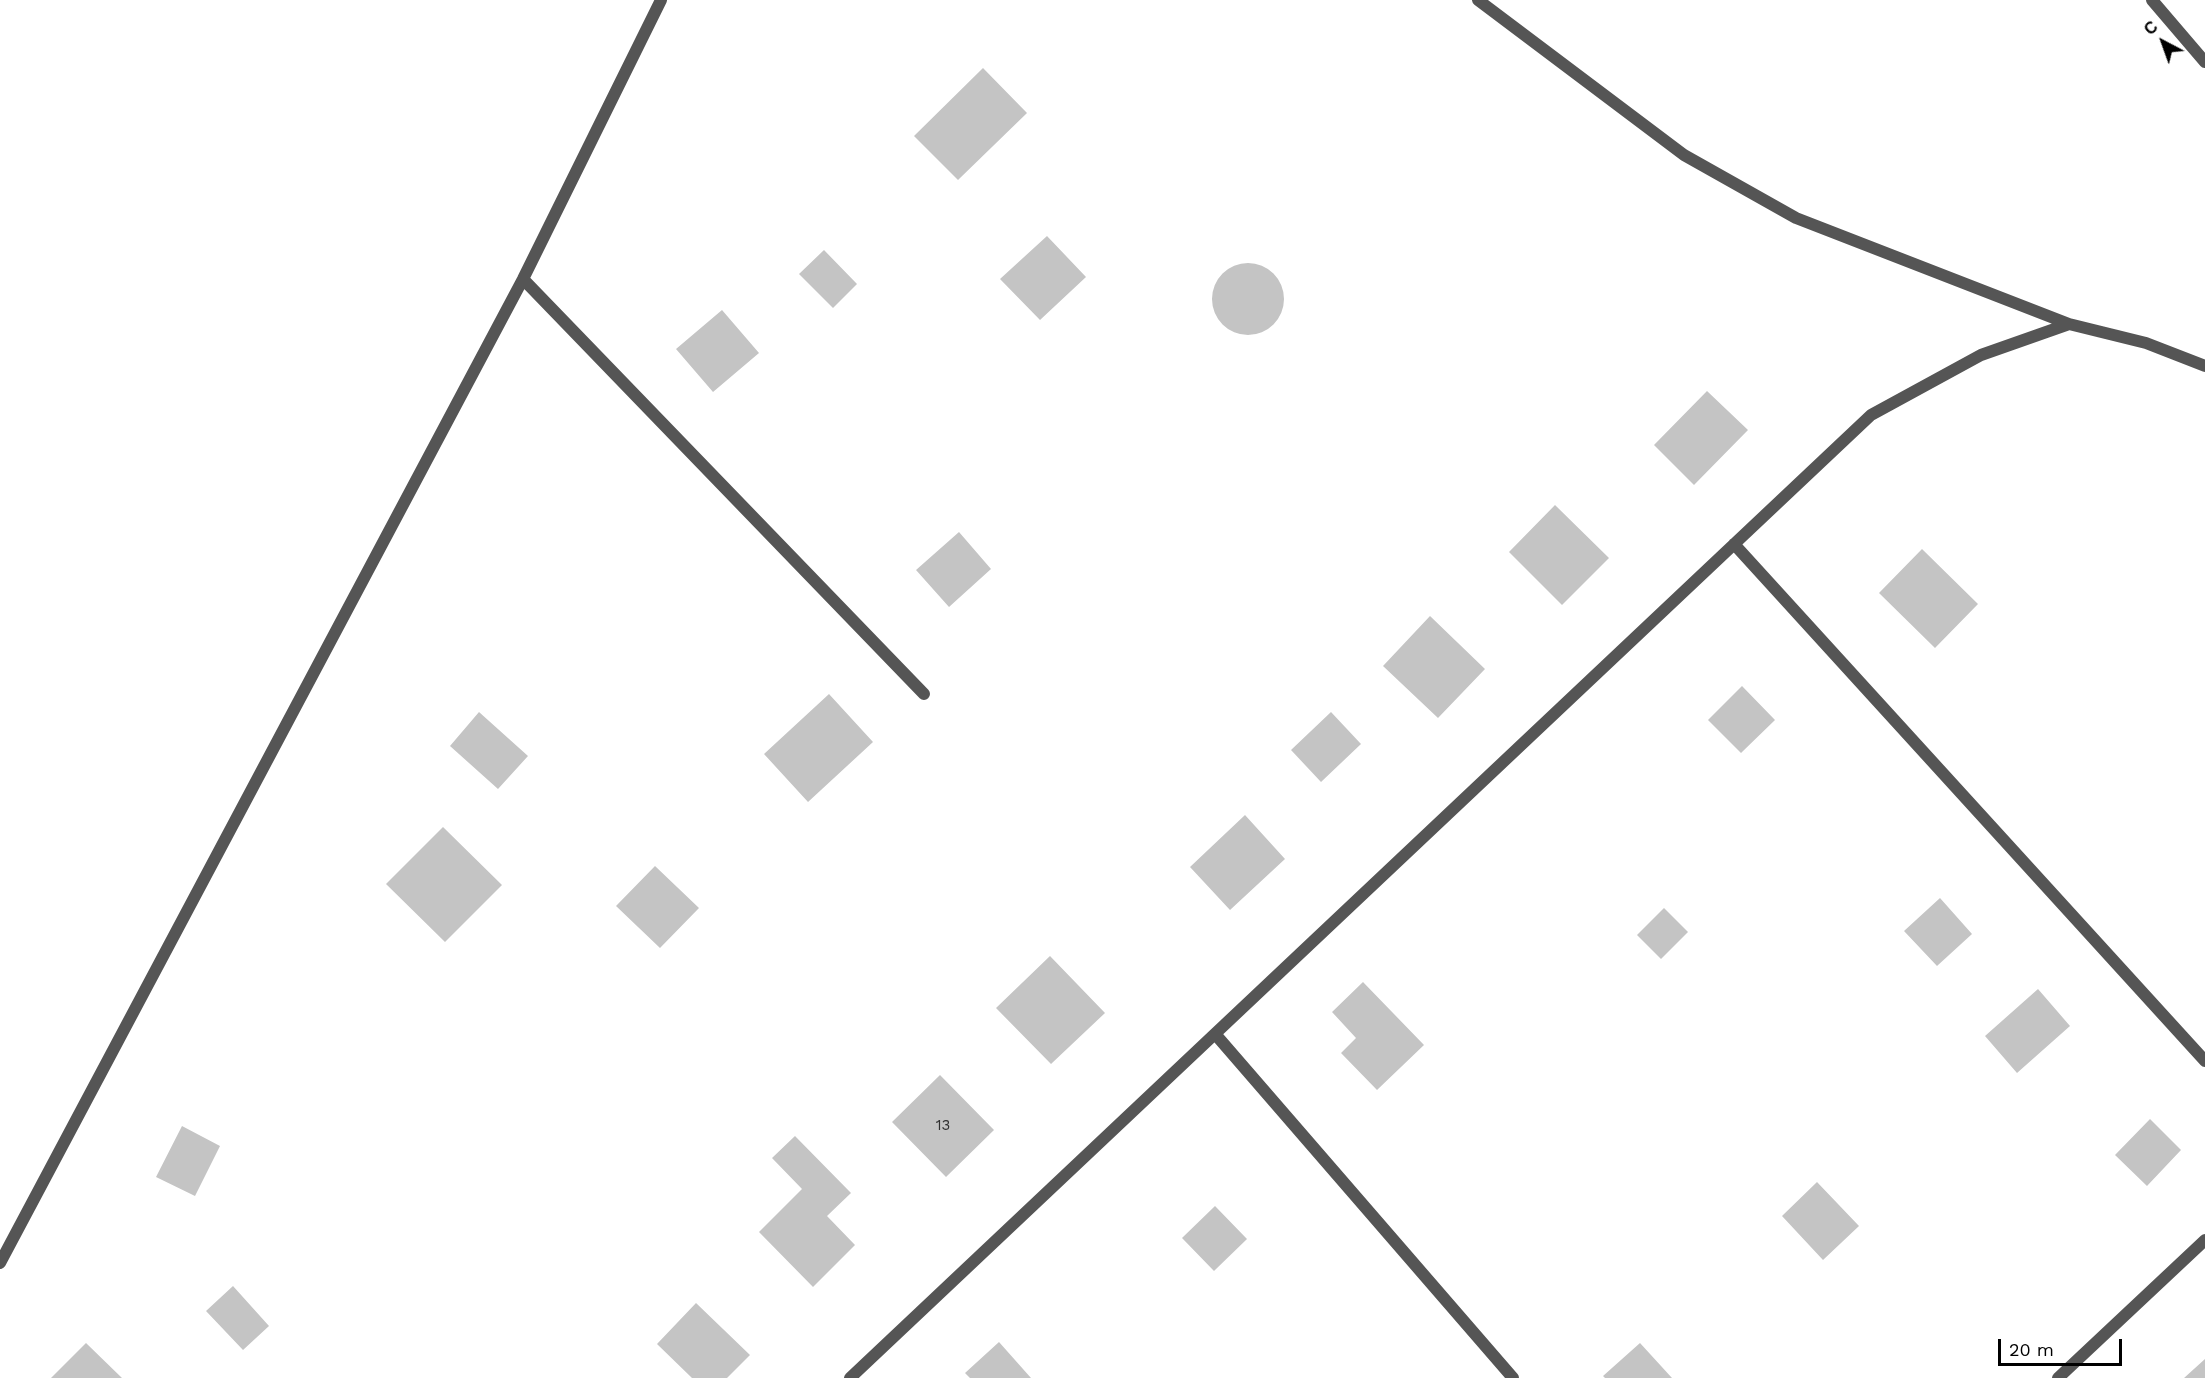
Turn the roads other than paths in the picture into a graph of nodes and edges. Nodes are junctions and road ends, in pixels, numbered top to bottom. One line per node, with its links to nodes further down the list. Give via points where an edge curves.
1 (661, 0): 5 (street)
2 (1478, 0): 6 (street, via 1684,155 1796,218)
3 (2152, 0): 4 (street)
4 (2205, 62)
5 (523, 279): 9 (street); 13 (street)
6 (2069, 324): 7 (street, via 2146,343); 8 (street, via 1981,355 1871,415)
7 (2205, 366)
8 (1734, 544): 10 (street); 11 (street)
9 (924, 694)
10 (1216, 1035): 14 (street); 15 (street)
11 (2205, 1062)
12 (2205, 1240): 16 (street)
13 (0, 1263)
14 (850, 1378)
15 (1513, 1378)
16 (2058, 1378)

